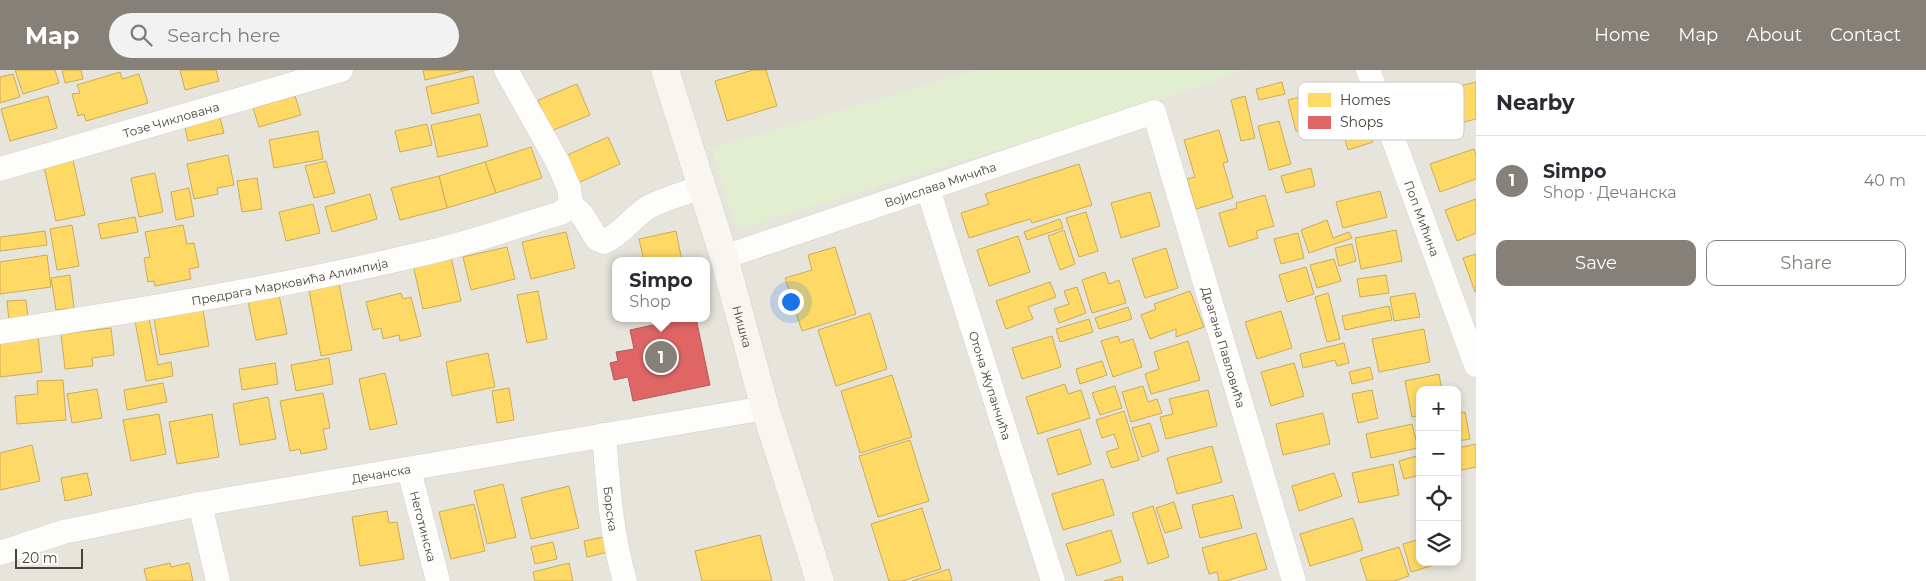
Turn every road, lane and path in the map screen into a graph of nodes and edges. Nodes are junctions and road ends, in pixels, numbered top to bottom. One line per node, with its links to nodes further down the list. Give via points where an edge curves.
1 (342, 70): 8 (street, Тозе Чиклована)
2 (506, 70): 11 (street, via 557,161 569,188)
3 (665, 70): 9 (main road, Нишка)
4 (1368, 70): 5 (street, Поп Мићина)
5 (1372, 82)
6 (1154, 112): 10 (street, Војислава Мичића); 25 (street, Драгана Павловића)
7 (1394, 140): 14 (street, Поп Мићина)
8 (0, 169)
9 (702, 187): 11 (street, via 649,207 604,242 597,240 583,216); 12 (main road, Нишка)
10 (928, 189): 12 (street, Војислава Мичића); 24 (street, Отона Жупанчића)
11 (571, 204): 13 (street, Предрага Марковића Алимпија, via 560,212 439,250 141,310)
12 (724, 257): 15 (main road, Нишка)
13 (0, 332)
14 (1476, 366)
15 (765, 408): 16 (street, Дечанска); 23 (main road, Нишка)
16 (604, 435): 17 (street, Дечанска); 22 (street, Борска, via 607,477)
17 (409, 470): 18 (street, Дечанска); 21 (street, Неготинска)
18 (200, 504): 19 (street, Дечанска, via 63,532); 20 (street)
19 (0, 553)
20 (218, 581)
21 (438, 581)
22 (625, 581)
23 (820, 581)
24 (1053, 581)
25 (1294, 581)

